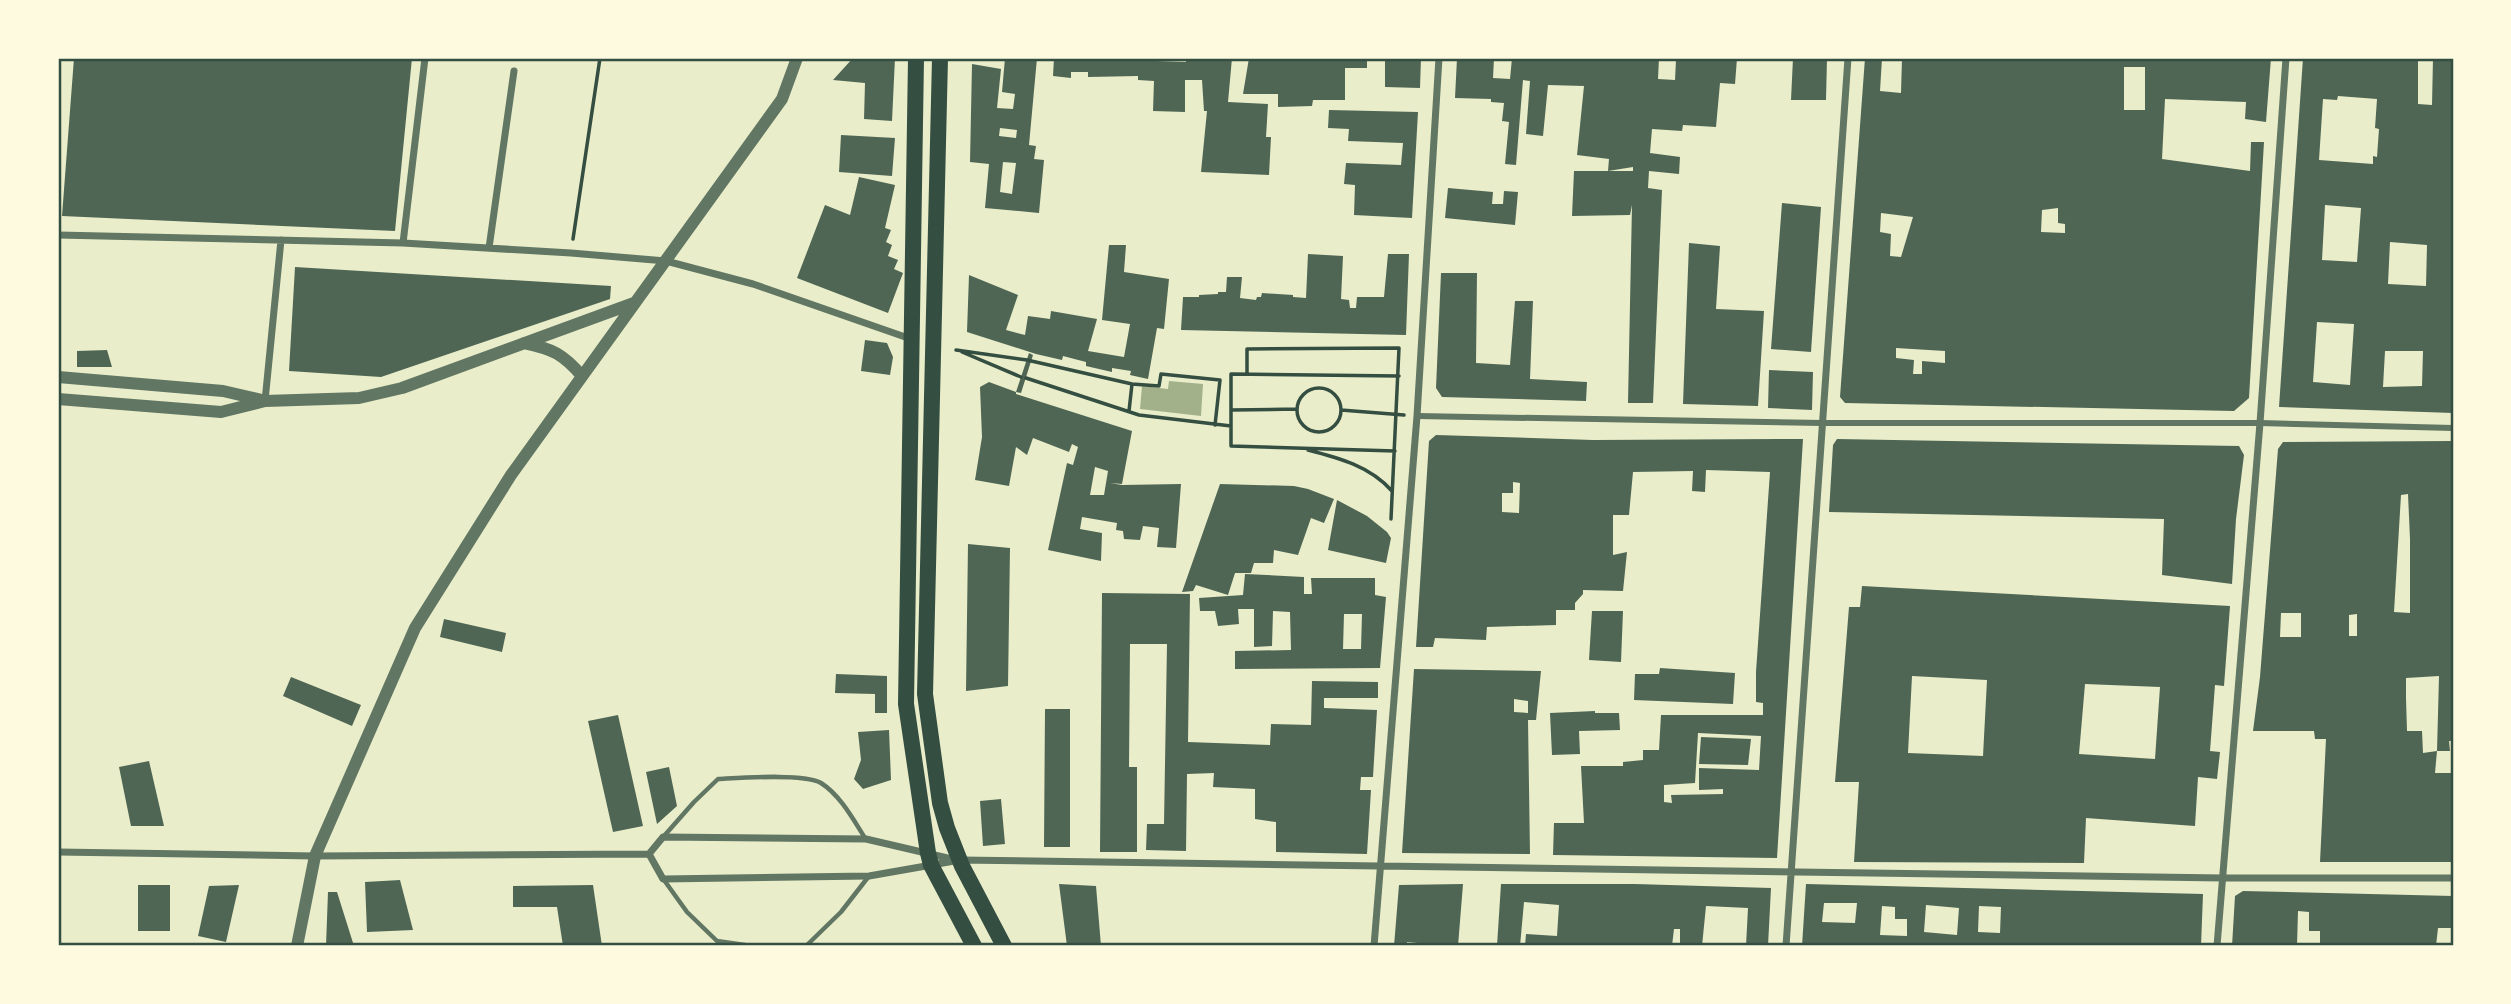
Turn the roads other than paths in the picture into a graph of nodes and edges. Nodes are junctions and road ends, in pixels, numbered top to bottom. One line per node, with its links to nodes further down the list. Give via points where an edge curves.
1 (425, 58): 11 (street)
2 (797, 58): 13 (street, via 782,99)
3 (916, 58): 15 (main road)
4 (940, 58): 31 (main road, via 925,694 940,803)
5 (1439, 58): 21 (street)
6 (1848, 58): 22 (street)
7 (2286, 58): 23 (street)
8 (514, 71): 12 (street)
9 (58, 235): 10 (street)
10 (281, 240): 11 (street); 20 (street)
11 (403, 243): 12 (street)
12 (489, 248): 13 (street)
13 (666, 261): 14 (street); 15 (street, via 753,284)
14 (634, 303): 16 (street); 17 (street)
15 (911, 339): 30 (main road, via 906,704)
16 (524, 343): 17 (street, via 558,352); 20 (street, via 402,388 359,398)
17 (582, 376): 29 (street, via 511,474 415,628)
18 (58, 377): 20 (street, via 223,391)
19 (58, 399): 20 (street, via 221,412)
20 (265, 401)
21 (1417, 416): 22 (street); 32 (street)
22 (1822, 423): 23 (street); 33 (street)
23 (2260, 424): 24 (street); 35 (street)
24 (2453, 428)
25 (663, 837): 26 (street); 26 (lane, via 718,779 763,777 820,782 844,806); 28 (street)
26 (866, 839): 30 (street)
27 (58, 852): 29 (street)
28 (649, 854): 29 (street); 37 (street)
29 (315, 856): 38 (street)
30 (930, 859): 31 (street); 31 (street); 34 (street); 41 (main road)
31 (960, 860): 32 (street); 42 (main road)
32 (1381, 867): 33 (street); 43 (street)
33 (1791, 871): 35 (street); 44 (street)
34 (870, 876): 37 (street); 40 (lane, via 807,945)
35 (2223, 878): 36 (street); 45 (street)
36 (2453, 878)
37 (663, 879): 39 (lane, via 687,912 717,941)
38 (297, 946)
39 (751, 946)
40 (785, 946)
41 (974, 946)
42 (1004, 946)
43 (1374, 946)
44 (1786, 946)
45 (2217, 946)

